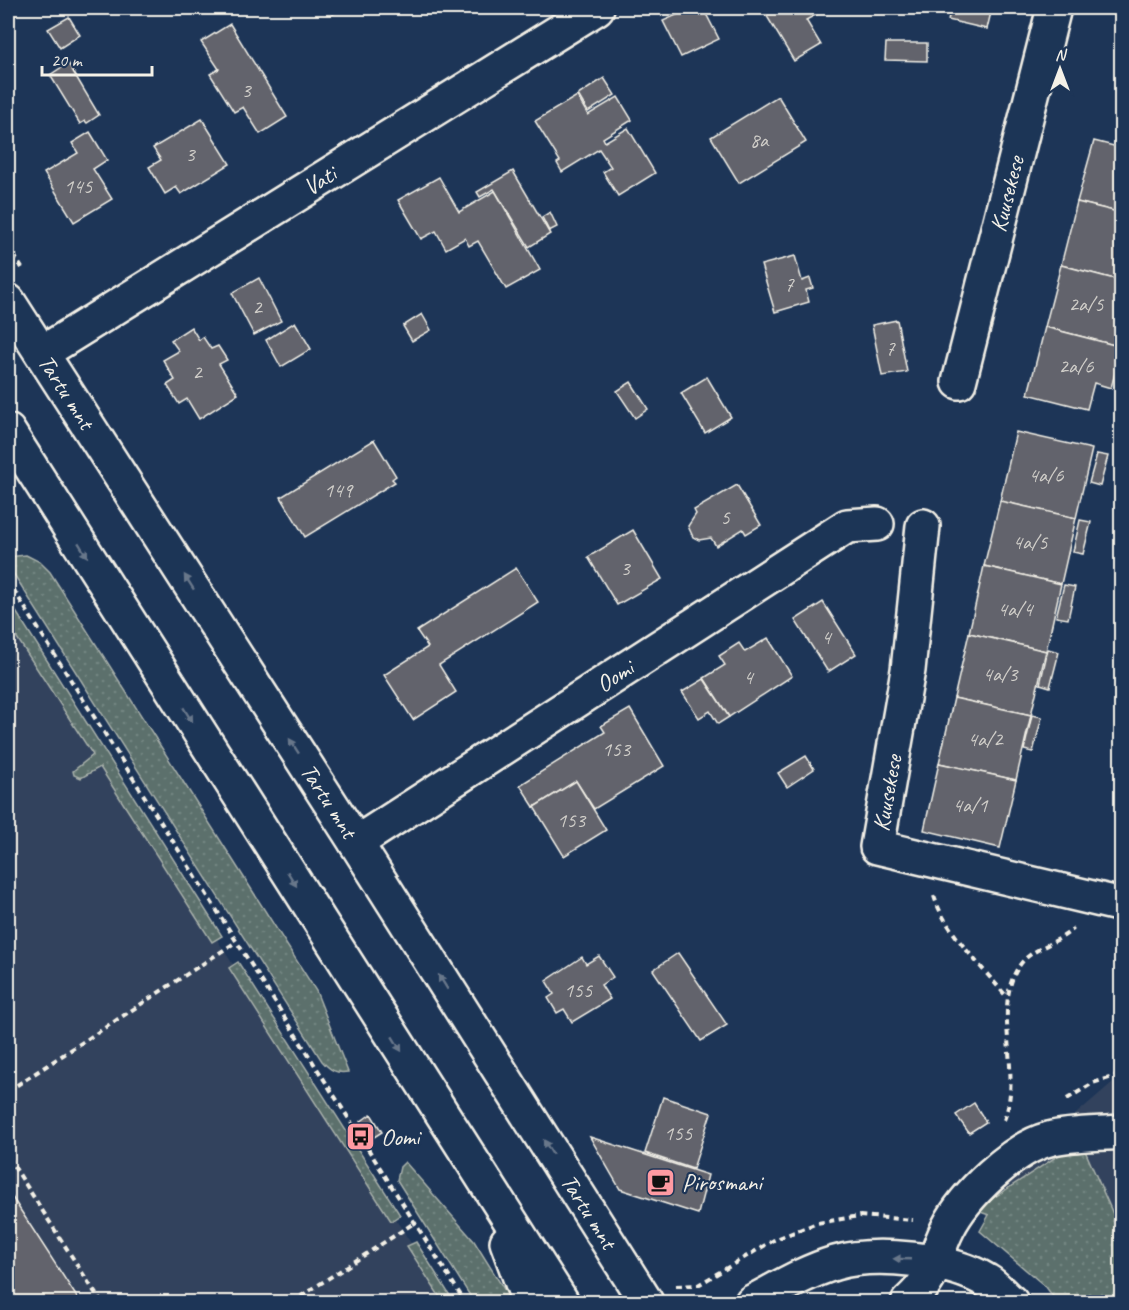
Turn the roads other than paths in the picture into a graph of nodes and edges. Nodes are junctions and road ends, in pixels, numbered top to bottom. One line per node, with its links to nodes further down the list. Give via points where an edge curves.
1 (1054, 8): 5 (main road, Kuusekese)
2 (584, 11): 4 (main road, Vati)
3 (8, 301): 4 (main road, Tartu mnt)
4 (42, 353): 9 (main road, Tartu mnt, one-way to 4)
5 (959, 382)
6 (8, 431): 12 (main road, one-way to 12)
7 (862, 525): 9 (main road, Oomi)
8 (923, 526): 10 (main road, Kuusekese, via 908,670 878,847)
9 (356, 843): 16 (main road, Tartu mnt, one-way to 9)
10 (1112, 903)
11 (1122, 1132): 13 (main road, via 1048,1139 1001,1165 971,1194 948,1228)
12 (488, 1187): 14 (main road); 15 (main road)
13 (937, 1261): 17 (main road, one-way to 17, via 881,1258 837,1262 801,1275); 18 (main road, via 926,1286); 19 (main road, via 987,1281)
14 (529, 1302)
15 (562, 1302)
16 (646, 1302)
17 (752, 1302)
18 (908, 1302)
19 (1011, 1302)

